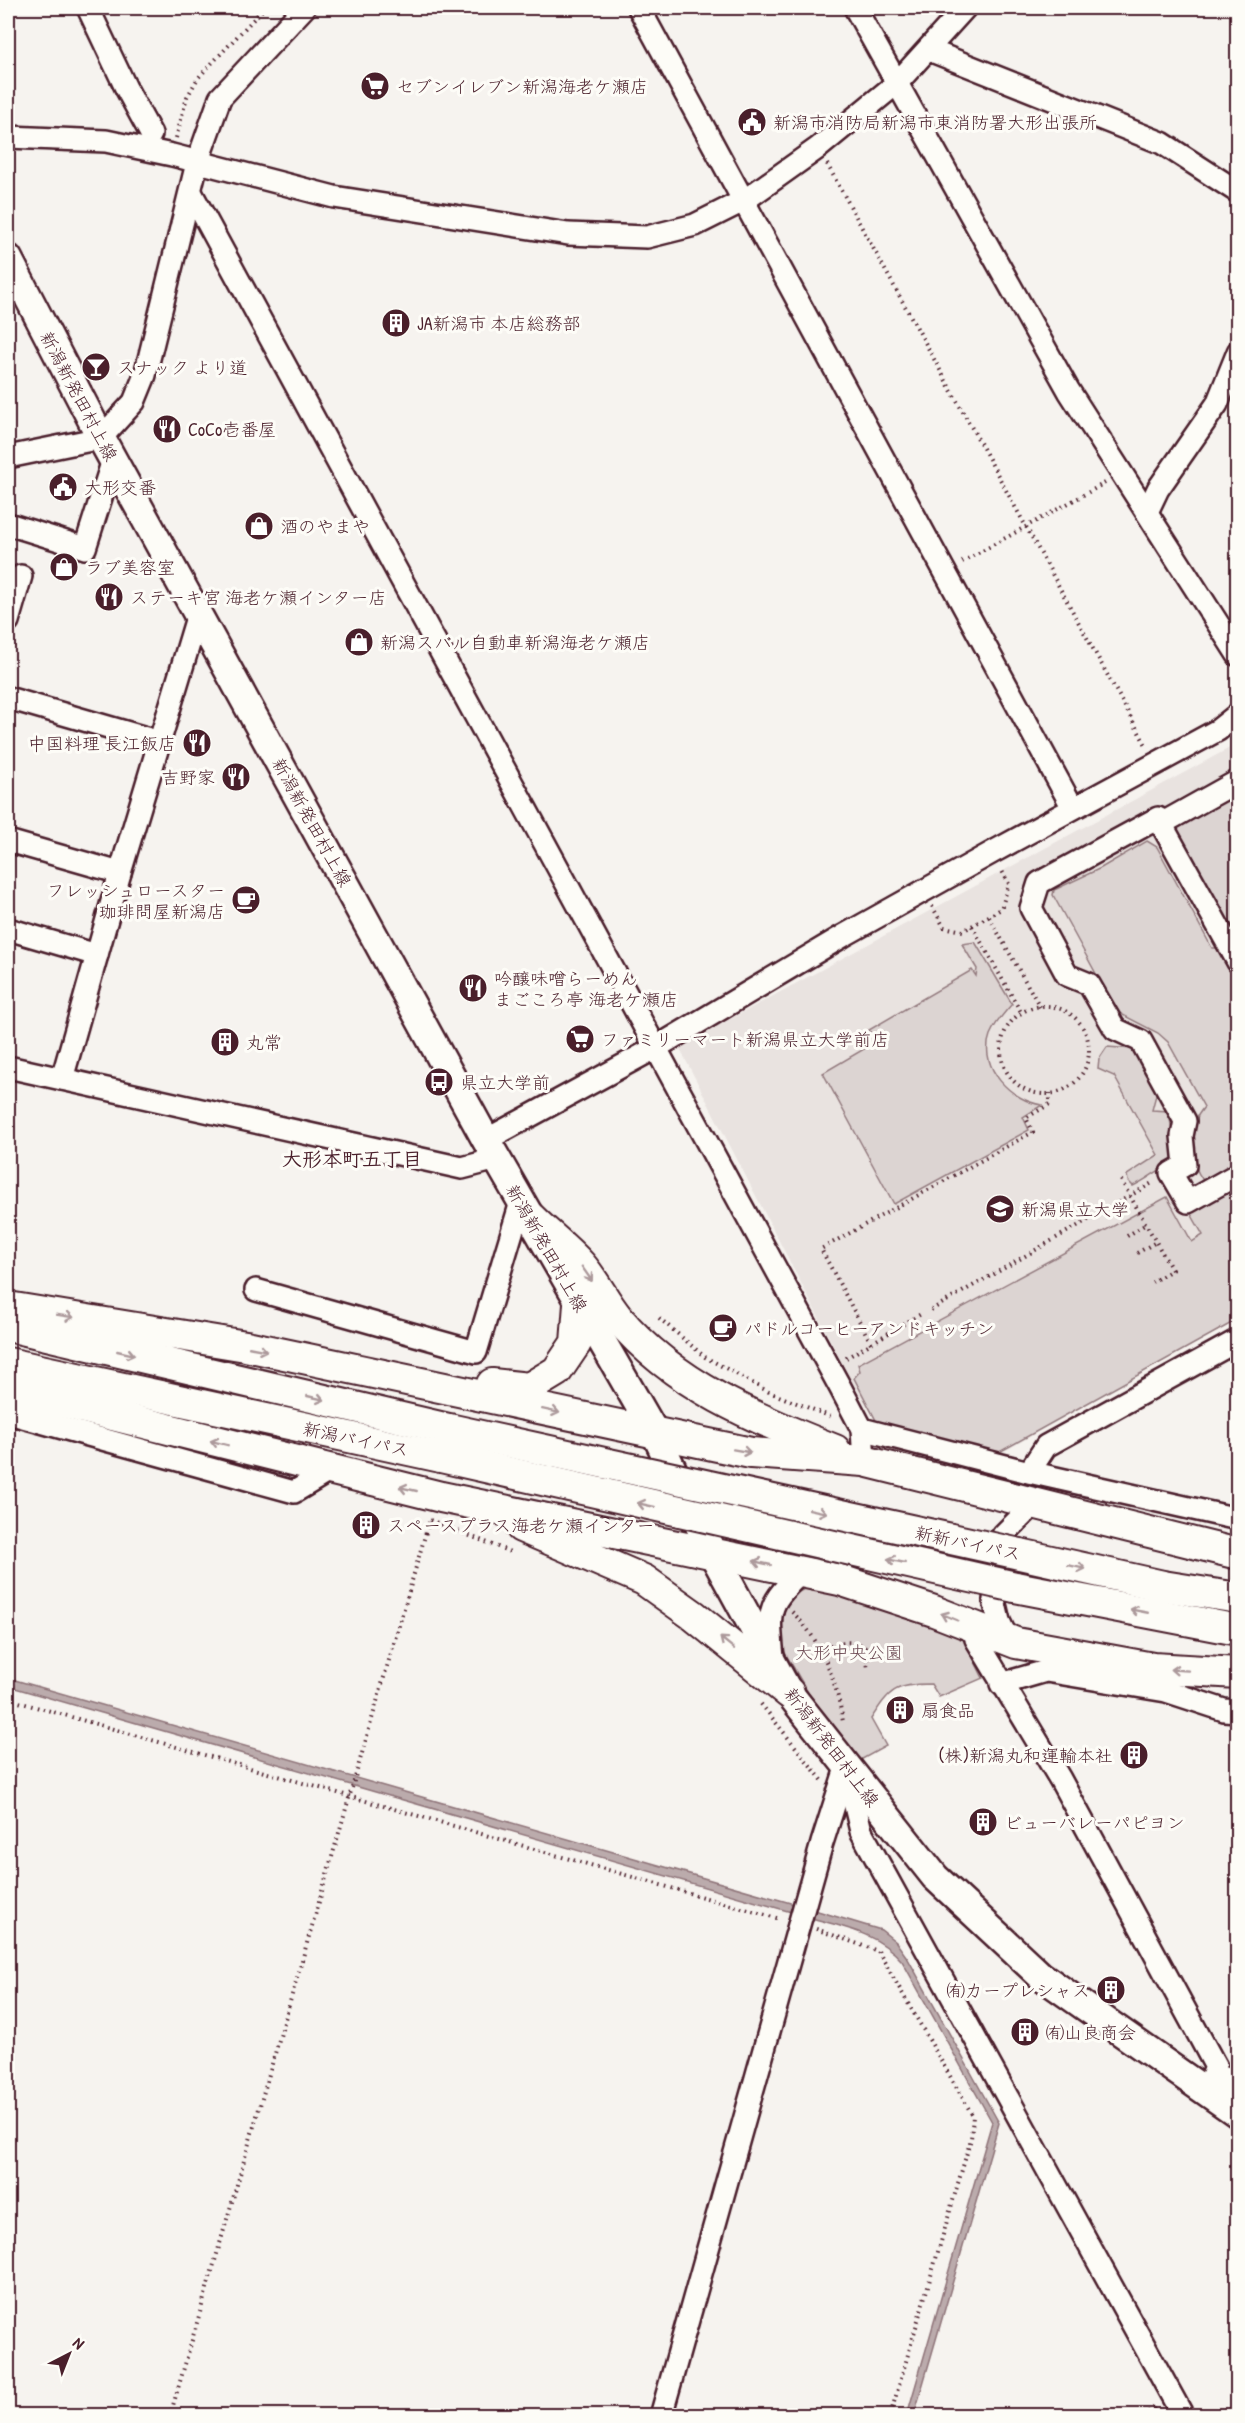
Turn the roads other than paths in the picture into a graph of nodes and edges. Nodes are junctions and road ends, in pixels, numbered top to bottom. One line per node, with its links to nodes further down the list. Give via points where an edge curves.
1 (88, 8): 8 (street)
2 (304, 8): 10 (street, via 220,98)
3 (639, 8): 13 (street)
4 (855, 8): 7 (street)
5 (965, 8): 6 (street)
6 (929, 50): 7 (street); 11 (street, via 1162,143)
7 (897, 83): 13 (street, via 818,148); 18 (street, via 1069,391)
8 (151, 134)
9 (8, 138): 10 (street, via 106,141)
10 (197, 163): 12 (street); 13 (street, via 334,197 568,234 647,237 695,225)
11 (1238, 192)
12 (192, 194): 16 (street, via 145,375); 35 (street)
13 (745, 200): 28 (street, via 778,269)
14 (8, 258): 16 (main road, 新潟新発田村上線)
15 (1238, 352): 18 (street, via 1217,404 1158,489)
16 (107, 449): 17 (street); 19 (street, via 85,548); 21 (main road, 新潟新発田村上線)
17 (8, 457)
18 (1147, 512): 23 (street)
19 (8, 524)
20 (21, 576): 22 (street)
21 (198, 614): 26 (street); 38 (main road, 新潟新発田村上線)
22 (8, 621)
23 (1238, 655)
24 (8, 698): 26 (street)
25 (1238, 714): 28 (street, via 1218,730)
26 (160, 742): 31 (street)
27 (1238, 781): 29 (street)
28 (1073, 808): 35 (street, via 843,936)
29 (1161, 824): 34 (street); 39 (street, via 1158,818 1039,884 1031,908 1067,975 1089,984 1115,1029 1142,1041 1185,1121 1185,1165 1172,1173 1188,1202)
30 (8, 841): 31 (street)
31 (120, 873): 33 (street)
32 (8, 928): 33 (street)
33 (97, 955): 37 (street)
34 (1238, 962)
35 (657, 1047): 38 (street); 50 (street)
36 (8, 1067): 37 (street)
37 (62, 1079): 38 (street, via 462,1168)
38 (492, 1150): 40 (main road, 新潟新発田村上線)
39 (1238, 1174)
40 (526, 1210): 41 (street, via 476,1352); 42 (main road, 新潟新発田村上線); 52 (highway, one-way to 52, via 581,1265 618,1318 657,1355 702,1389 756,1419)
41 (256, 1290)
42 (579, 1304): 46 (highway, via 576,1343 557,1371 530,1388); 51 (main road, 新潟新発田村上線)
43 (8, 1307): 46 (highway, one-way to 46)
44 (8, 1326): 55 (highway, 新潟バイパス, one-way to 55, bridge)
45 (1238, 1340): 54 (street, via 1046,1446)
46 (293, 1356): 51 (highway, one-way to 51)
47 (8, 1363): 58 (highway, 新潟バイパス, one-way to 47, bridge)
48 (8, 1389): 53 (highway, one-way to 48)
49 (8, 1413): 53 (street, via 294,1492)
50 (862, 1429): 52 (street); 54 (street)
51 (656, 1435): 52 (highway, one-way to 52, via 751,1453); 60 (main road, 新潟新発田村上線)
52 (864, 1461): 57 (highway)
53 (329, 1471): 56 (highway, one-way to 53)
54 (1029, 1472): 59 (street)
55 (699, 1485): 63 (highway, 新新バイパス, one-way to 63, bridge, via 1163,1586)
56 (450, 1499): 60 (highway); 69 (highway, one-way to 56, via 644,1580)
57 (1035, 1503): 61 (highway); 65 (street, via 1003,1535 994,1600 999,1621)
58 (703, 1518): 64 (highway, 新新バイパス, one-way to 58, bridge, via 1015,1587)
59 (1238, 1519)
60 (712, 1552): 62 (highway, one-way to 60); 66 (main road, 新潟新発田村上線)
61 (1238, 1554)
62 (802, 1572): 65 (highway, one-way to 62, via 840,1580); 66 (street, via 783,1588 769,1614)
63 (1238, 1598)
64 (1238, 1630)
65 (995, 1635): 67 (highway, one-way to 65, via 1153,1668); 68 (street, via 976,1639)
66 (773, 1664): 69 (main road, 新潟新発田村上線)
67 (1238, 1673)
68 (1000, 1684): 70 (street, via 1046,1671 1166,1690); 73 (street, via 1060,1779 1216,2067)
69 (789, 1693): 71 (main road, 新潟新発田村上線)
70 (1238, 1711)
71 (846, 1767): 73 (main road, 新潟新発田村上線, via 935,1877 1040,1975); 75 (street); 76 (street, via 861,1831)
72 (1238, 2074): 73 (street)
73 (1222, 2103): 74 (street)
74 (1238, 2128)
75 (661, 2415)
76 (1183, 2415)

